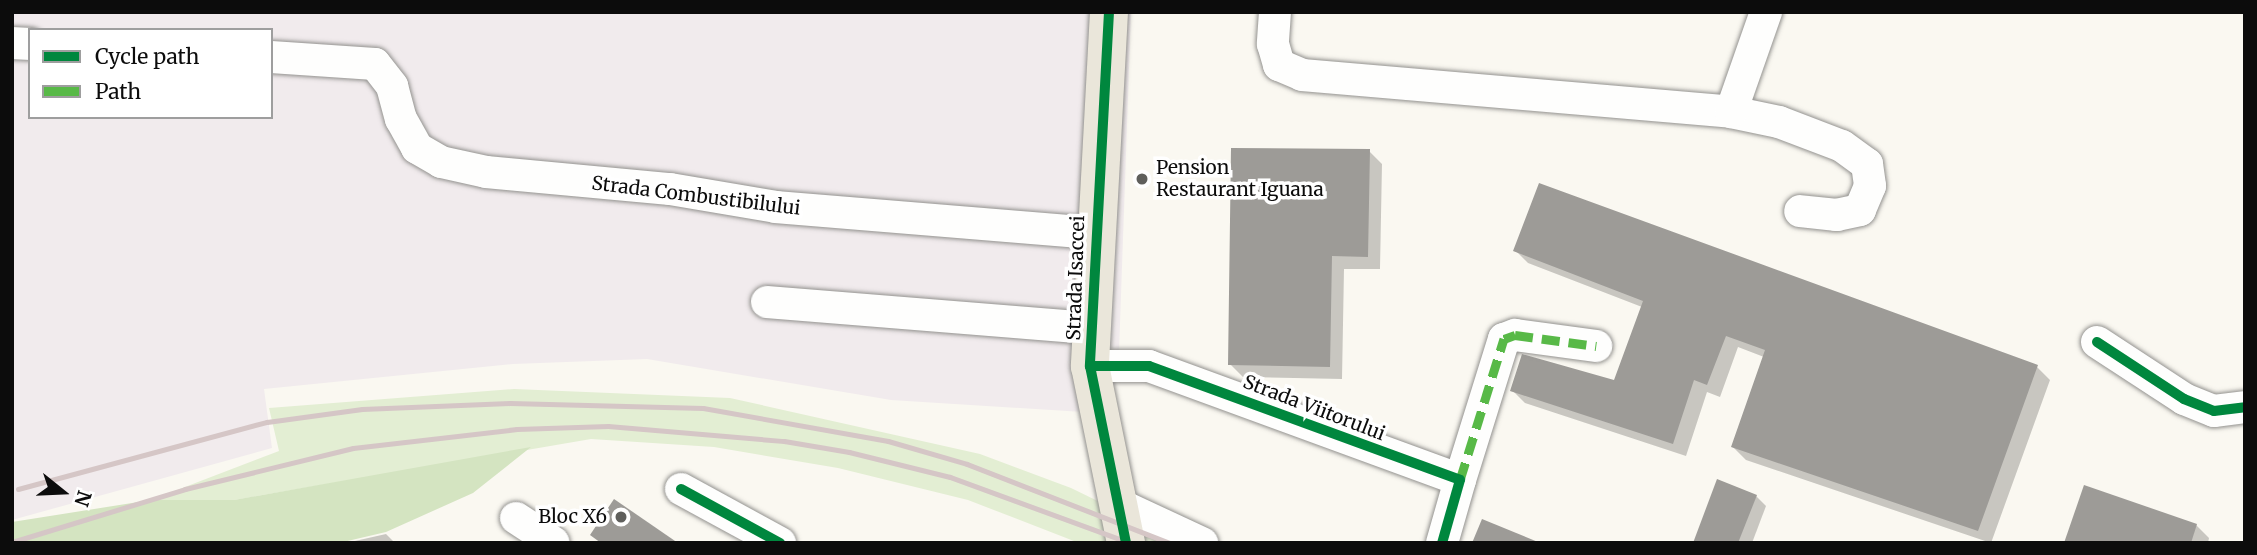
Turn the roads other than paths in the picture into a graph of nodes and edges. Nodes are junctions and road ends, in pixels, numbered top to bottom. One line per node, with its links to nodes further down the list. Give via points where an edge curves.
1 (1109, 12): 7 (main road, Strada Isaccei)
2 (1275, 12): 5 (street, via 1273,44 1279,65 1302,75)
3 (1766, 12): 5 (street)
4 (273, 57): 7 (street, Strada Combustibilului, via 374,64 392,86 401,119 416,148 441,162 486,172 670,189 776,207)
5 (1731, 112): 6 (street, via 1780,122 1842,146 1867,164 1870,186 1860,210 1837,215)
6 (1800, 211)
7 (1095, 233): 9 (main road, Strada Isaccei)
8 (766, 302): 9 (street)
9 (1092, 328): 12 (main road, Strada Isaccei)
10 (2096, 342): 13 (street, via 2184,400 2214,411)
11 (1596, 346): 14 (street, via 1515,334 1504,339)
12 (1090, 366): 14 (street, Strada Viitorului, via 1149,366); 16 (main road, Strada Isaccei)
13 (2245, 407)
14 (1460, 480): 22 (street)
15 (681, 489): 19 (street)
16 (1118, 504): 20 (main road, Strada Isaccei); 21 (street)
17 (516, 518): 18 (street)
18 (554, 543)
19 (780, 543)
20 (1126, 543)
21 (1202, 543)
22 (1442, 543)

